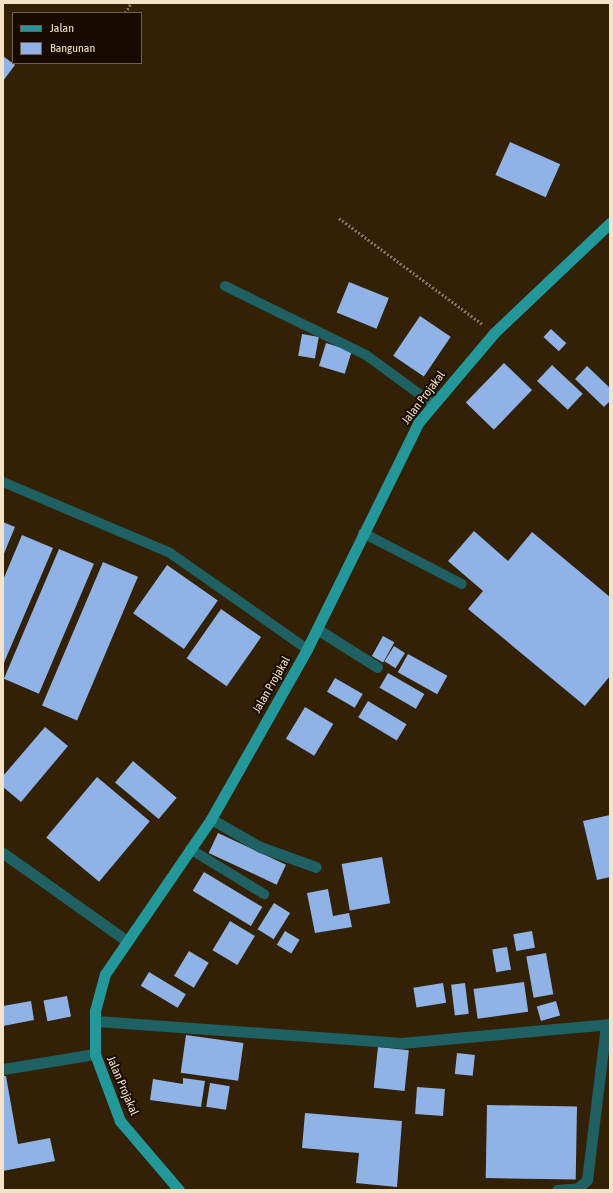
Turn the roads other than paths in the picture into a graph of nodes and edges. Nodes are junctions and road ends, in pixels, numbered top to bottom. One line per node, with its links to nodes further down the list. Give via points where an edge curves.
1 (610, 223): 3 (main road, Jalan Projakal, via 494,332)
2 (225, 286): 3 (lane, via 366,355)
3 (433, 404): 5 (main road, Jalan Projakal, via 418,423)
4 (3, 482): 8 (lane, via 170,552)
5 (363, 533): 6 (lane); 7 (main road, Jalan Projakal)
6 (462, 584)
7 (317, 630): 8 (main road, Jalan Projakal); 9 (street)
8 (307, 649): 10 (main road, Jalan Projakal)
9 (377, 668)
10 (211, 819): 11 (main road, Jalan Projakal); 13 (street, via 260,847)
11 (190, 849): 14 (lane); 15 (main road, Jalan Projakal)
12 (3, 853): 15 (street)
13 (316, 867)
14 (264, 894)
15 (127, 941): 16 (main road, Jalan Projakal, via 105,974 95,1011)
16 (96, 1021): 17 (street, via 401,1043); 18 (main road, Jalan Projakal)
17 (608, 1024): 21 (street, via 587,1180 578,1188)
18 (95, 1054): 19 (street); 20 (main road, Jalan Projakal, via 120,1120)
19 (3, 1069)
20 (179, 1190)
21 (557, 1190)

